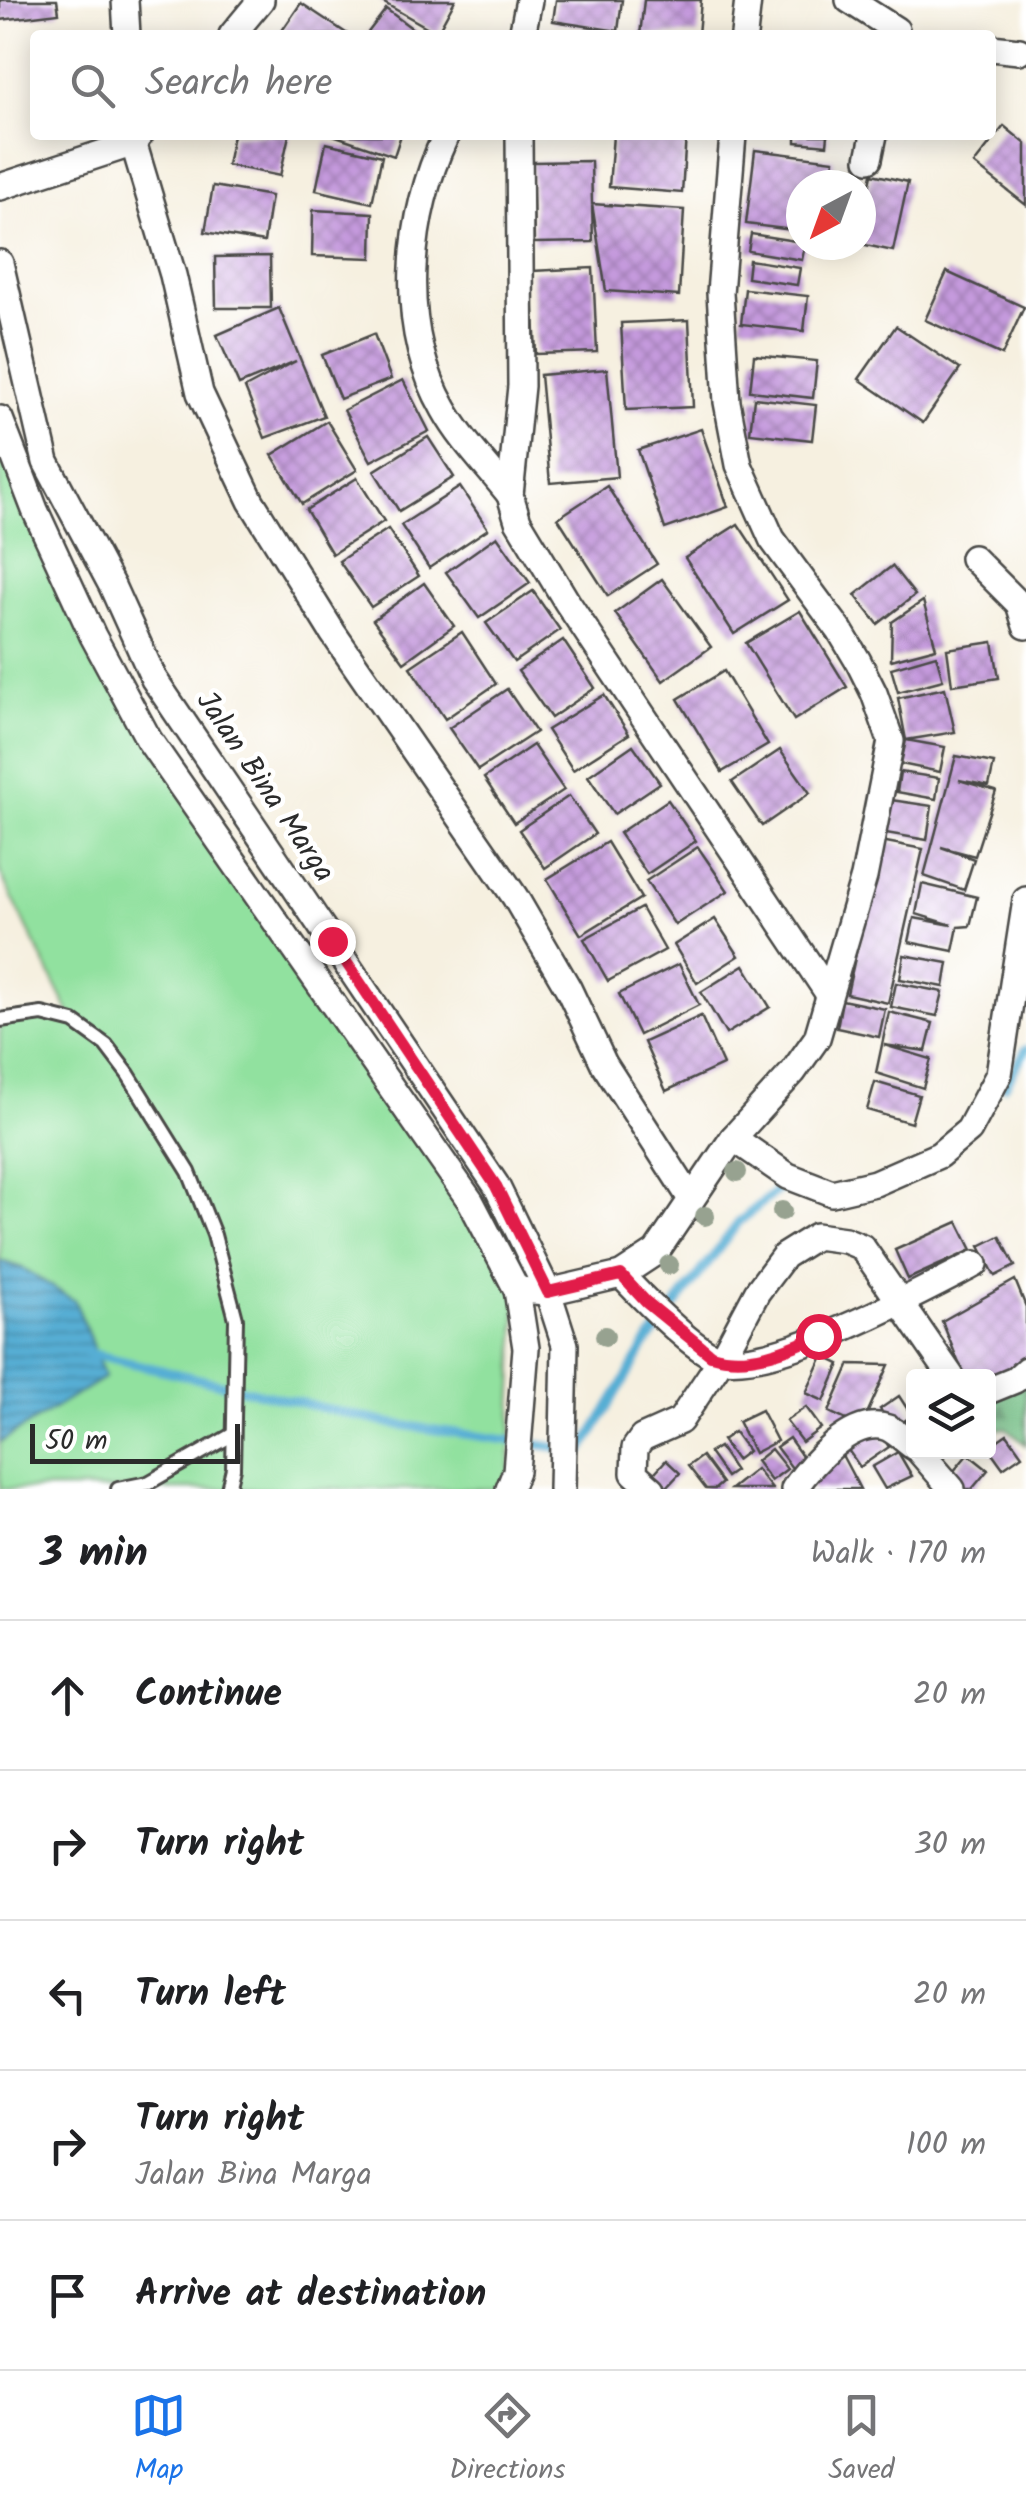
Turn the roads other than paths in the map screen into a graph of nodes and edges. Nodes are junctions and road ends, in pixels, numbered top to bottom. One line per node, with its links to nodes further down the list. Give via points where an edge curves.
1 (125, 0): 6 (street)
2 (260, 0): 7 (street)
3 (529, 0): 8 (street)
4 (748, 0): 9 (street)
5 (850, 0): 10 (street)
6 (127, 30)
7 (236, 30)
8 (523, 30)
9 (745, 30)
10 (895, 30)
11 (996, 49): 12 (street)
12 (1018, 51)
13 (129, 140): 18 (street)
14 (135, 140): 28 (street, via 200,393 251,501 515,898 604,1064)
15 (444, 140): 21 (street, via 414,254 416,336 444,409)
16 (520, 140): 21 (street, via 521,386)
17 (732, 140): 25 (street, via 720,293 727,402 739,464 772,539 858,660 891,741 864,878)
18 (0, 187)
19 (0, 263): 32 (street, Jalan Bina Marga, via 46,462 154,680 496,1186)
20 (0, 419): 31 (street, via 93,636 150,740 471,1202)
21 (510, 494): 25 (street, via 518,521 567,602)
22 (973, 558): 23 (street, via 1019,604)
23 (1026, 626)
24 (1026, 900): 27 (street, via 998,1074 969,1130 939,1156 832,1193 788,1176)
25 (828, 993): 27 (street, via 806,1056)
26 (0, 1020): 38 (lane, via 42,1014 74,1022 106,1046 189,1172 236,1319)
27 (733, 1138): 28 (street)
28 (691, 1198): 30 (street, via 656,1252)
29 (975, 1264): 33 (street)
30 (621, 1275): 32 (street); 34 (street)
31 (517, 1290): 32 (street); 41 (street, via 526,1348)
32 (548, 1292): 44 (street, Jalan Bina Marga, via 565,1345)
33 (898, 1304): 34 (street, via 788,1350); 34 (street, via 862,1248 816,1236 784,1256); 35 (street)
34 (716, 1357): 45 (street, via 680,1421 635,1448 634,1473)
35 (945, 1369)
36 (1026, 1370): 37 (street)
37 (996, 1388)
38 (233, 1430): 42 (lane, via 148,1484); 43 (lane)
39 (906, 1442): 46 (street, via 874,1426 846,1434)
40 (926, 1459): 47 (street)
41 (512, 1480)
42 (118, 1489)
43 (228, 1489)
44 (562, 1489)
45 (652, 1489)
46 (794, 1489)
47 (952, 1489)

